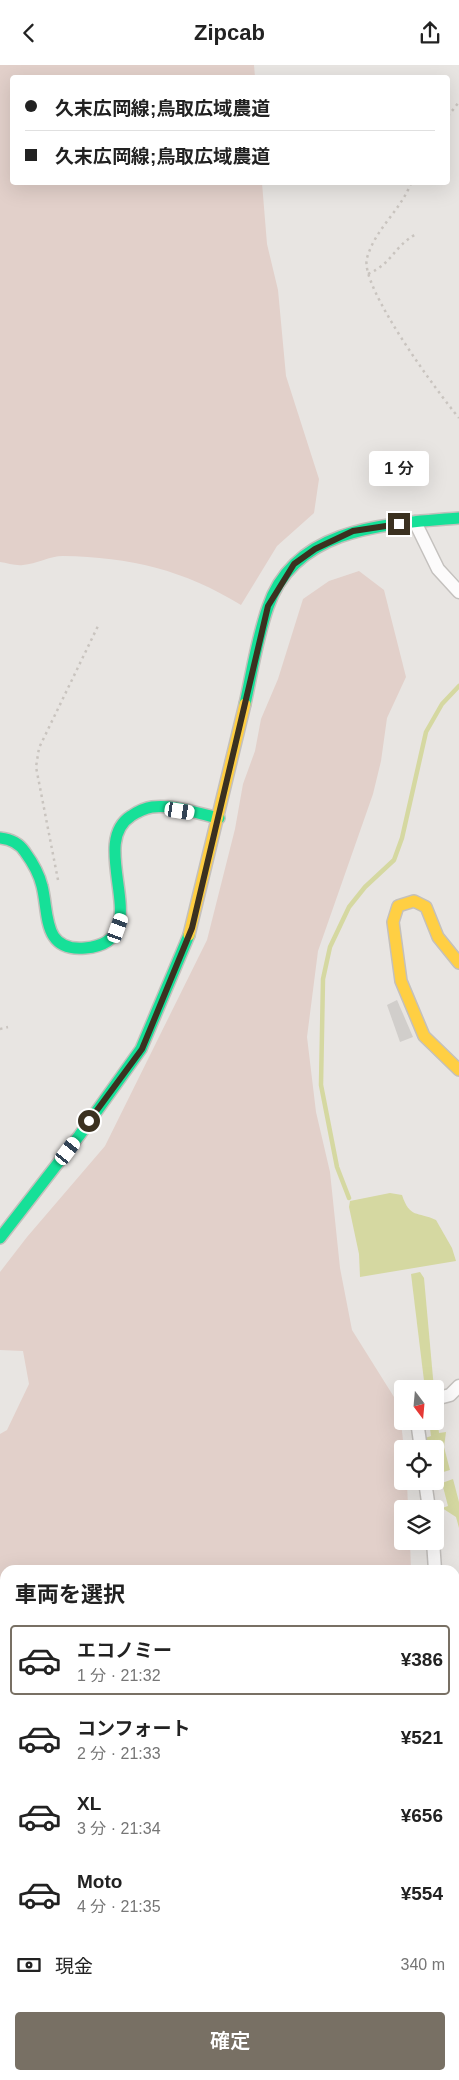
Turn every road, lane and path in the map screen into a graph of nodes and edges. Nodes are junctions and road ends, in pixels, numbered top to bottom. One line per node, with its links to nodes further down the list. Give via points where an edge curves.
1 (459, 102): 2 (path)
2 (450, 113)
3 (410, 185): 5 (path, via 371,246 366,260)
4 (416, 234): 5 (path, via 404,241 387,264)
5 (368, 274): 6 (path, via 406,344)
6 (459, 418)
7 (459, 518): 8 (street)
8 (415, 522): 9 (street, via 438,569); 11 (street, via 353,531 315,549 294,564 268,606)
9 (459, 592)
10 (98, 626): 13 (path, via 36,759)
11 (219, 819): 12 (street, via 152,807 129,817 116,831 114,844 121,918 112,937 99,946 88,948 71,947 51,934 44,915 43,891 33,863 19,845); 18 (street, via 192,928 142,1049)
12 (0, 838)
13 (59, 886)
14 (459, 963): 17 (street, via 438,937 426,907 414,901 398,906 393,922 401,981 424,1037)
15 (8, 1027): 16 (path)
16 (0, 1029)
17 (459, 1070)
18 (0, 1239)
19 (459, 1386): 20 (street)
20 (444, 1397)
21 (434, 1550): 22 (street)
22 (435, 1565)

